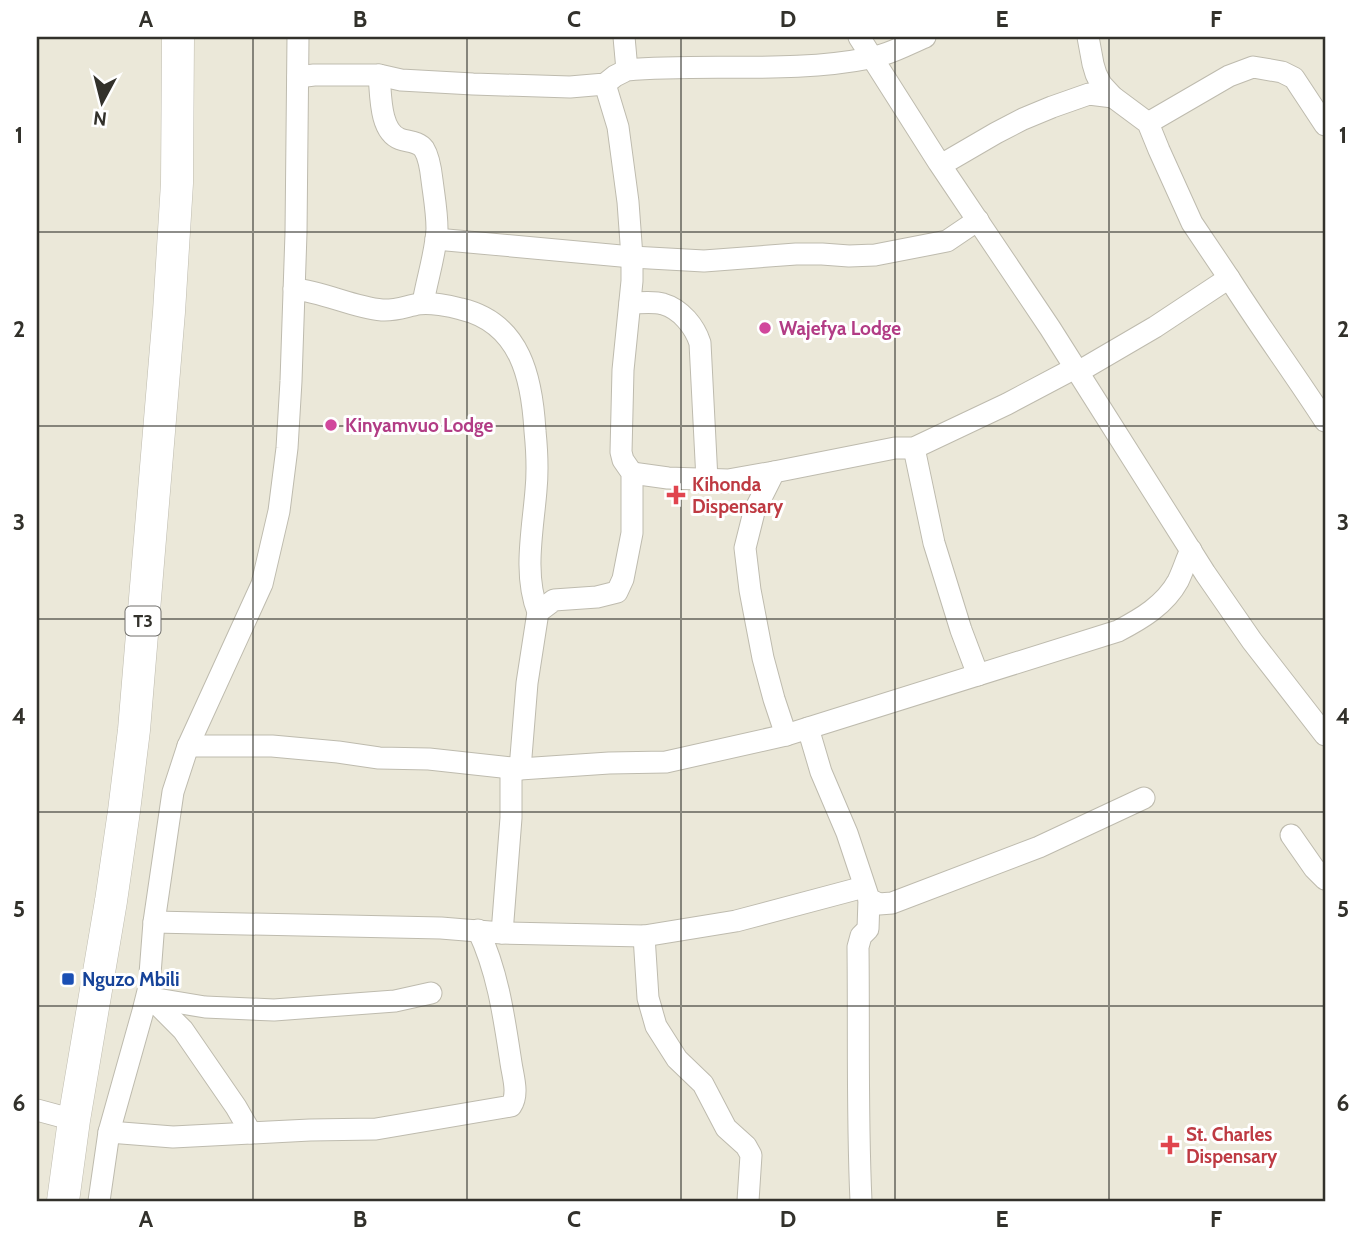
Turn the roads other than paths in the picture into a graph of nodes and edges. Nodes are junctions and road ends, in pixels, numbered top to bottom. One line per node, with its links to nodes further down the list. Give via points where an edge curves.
1 (178, 37): 48 (highway, T3, via 177,183 169,312 134,730)
2 (298, 37): 10 (street)
3 (624, 37): 8 (street)
4 (859, 37): 7 (street)
5 (925, 37): 7 (street)
6 (1088, 37): 12 (street)
7 (872, 58): 8 (street, via 790,68); 15 (street)
8 (627, 70): 11 (street)
9 (379, 75): 10 (street); 11 (street, via 473,84); 17 (street, via 388,130 426,152)
10 (298, 77): 20 (street)
11 (605, 84): 18 (street, via 618,127)
12 (1092, 84): 13 (street, via 1101,84); 15 (street)
13 (1148, 123): 14 (street, via 1253,67 1294,78); 19 (street, via 1192,223)
14 (1325, 125)
15 (941, 165): 16 (street)
16 (978, 220): 18 (street, via 947,240 875,255 796,254 704,261); 23 (street)
17 (436, 239): 18 (street); 21 (street)
18 (632, 257): 22 (street)
19 (1229, 278): 23 (street, via 1155,327); 24 (street)
20 (294, 289): 21 (street, via 375,309); 35 (street, via 287,448 279,511 262,584)
21 (423, 303): 30 (street, via 477,314 512,341 521,357 533,398 537,453 531,576)
22 (630, 303): 27 (street, via 621,452); 28 (street, via 664,304 696,330)
23 (1076, 370): 25 (street); 29 (street)
24 (1325, 421)
25 (914, 448): 26 (street); 31 (street, via 934,543)
26 (774, 472): 28 (street); 33 (street, via 754,512 745,548 762,658)
27 (632, 473): 28 (street); 30 (street, via 632,533 617,592 554,600)
28 (707, 480)
29 (1191, 550): 31 (street, via 1171,591 1141,619 1118,631); 34 (street, via 1252,641)
30 (538, 612): 36 (street)
31 (978, 676): 32 (street)
32 (808, 728): 33 (street); 40 (street)
33 (786, 735): 36 (street, via 666,762)
34 (1325, 735)
35 (188, 746): 36 (street, via 272,746); 41 (street, via 173,792)
36 (515, 769): 43 (street)
37 (1144, 798): 40 (street, via 1039,847 892,902 879,904)
38 (1291, 835): 39 (street)
39 (1325, 879)
40 (867, 893): 44 (street); 54 (street, via 868,929 858,947)
41 (154, 922): 42 (street); 45 (street)
42 (478, 930): 43 (street); 50 (street, via 506,1024 514,1104 376,1129)
43 (502, 933): 44 (street)
44 (644, 936): 53 (street, via 648,998 656,1026 677,1059 703,1084 726,1128 751,1155)
45 (150, 992): 46 (street, via 205,1007 274,1010); 49 (street); 50 (street, via 183,1030)
46 (431, 993)
47 (37, 1110): 48 (street)
48 (74, 1120): 51 (highway, T3)
49 (109, 1132): 50 (street, via 173,1137); 52 (street)
50 (251, 1133)
51 (63, 1201)
52 (99, 1201)
53 (748, 1201)
54 (861, 1201)

